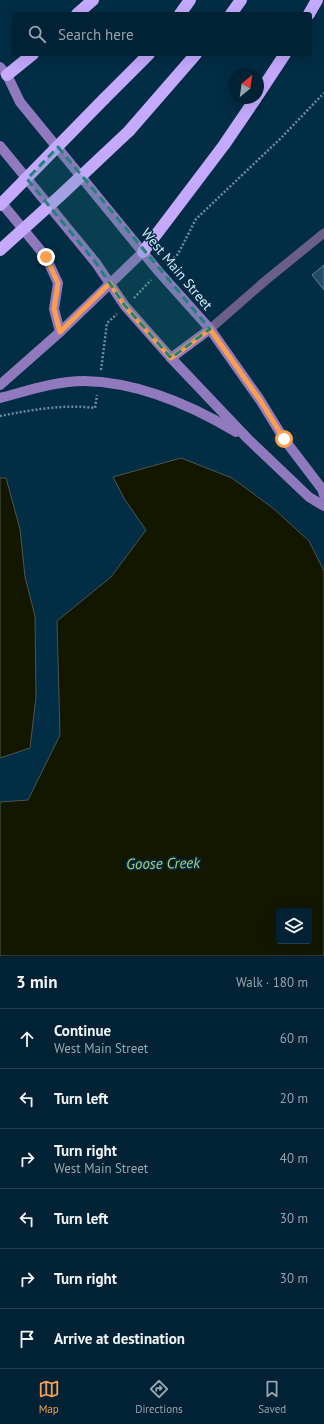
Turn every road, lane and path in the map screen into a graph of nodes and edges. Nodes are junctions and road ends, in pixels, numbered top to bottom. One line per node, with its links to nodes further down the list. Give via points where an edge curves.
1 (93, 0): 5 (highway)
2 (190, 0): 6 (highway)
3 (241, 0): 7 (highway)
4 (318, 0): 8 (highway)
5 (79, 12)
6 (181, 12)
7 (232, 12)
8 (310, 12)
9 (31, 56): 13 (highway)
10 (147, 56): 18 (highway, bridge)
11 (194, 56): 20 (highway, bridge, via 129,130)
12 (284, 56): 14 (highway)
13 (2, 75): 21 (main road, West Main Street, via 20,102)
14 (264, 86)
15 (252, 104): 21 (highway)
16 (0, 146): 22 (main road)
17 (0, 200): 24 (main road, via 46,257 58,283 54,309)
18 (0, 205)
19 (324, 233): 23 (lane)
20 (0, 250)
21 (143, 252): 22 (main road); 23 (main road, West Main Street)
22 (110, 283): 24 (main road); 25 (main road, via 125,306)
23 (210, 329): 25 (main road); 29 (main road, West Main Street)
24 (60, 332): 26 (main road)
25 (171, 358): 28 (main road)
26 (0, 385)
27 (0, 398): 28 (main road, via 49,385 83,381 129,386 183,404 209,416)
28 (248, 440): 30 (main road, via 309,497)
29 (324, 495)
30 (324, 506)

